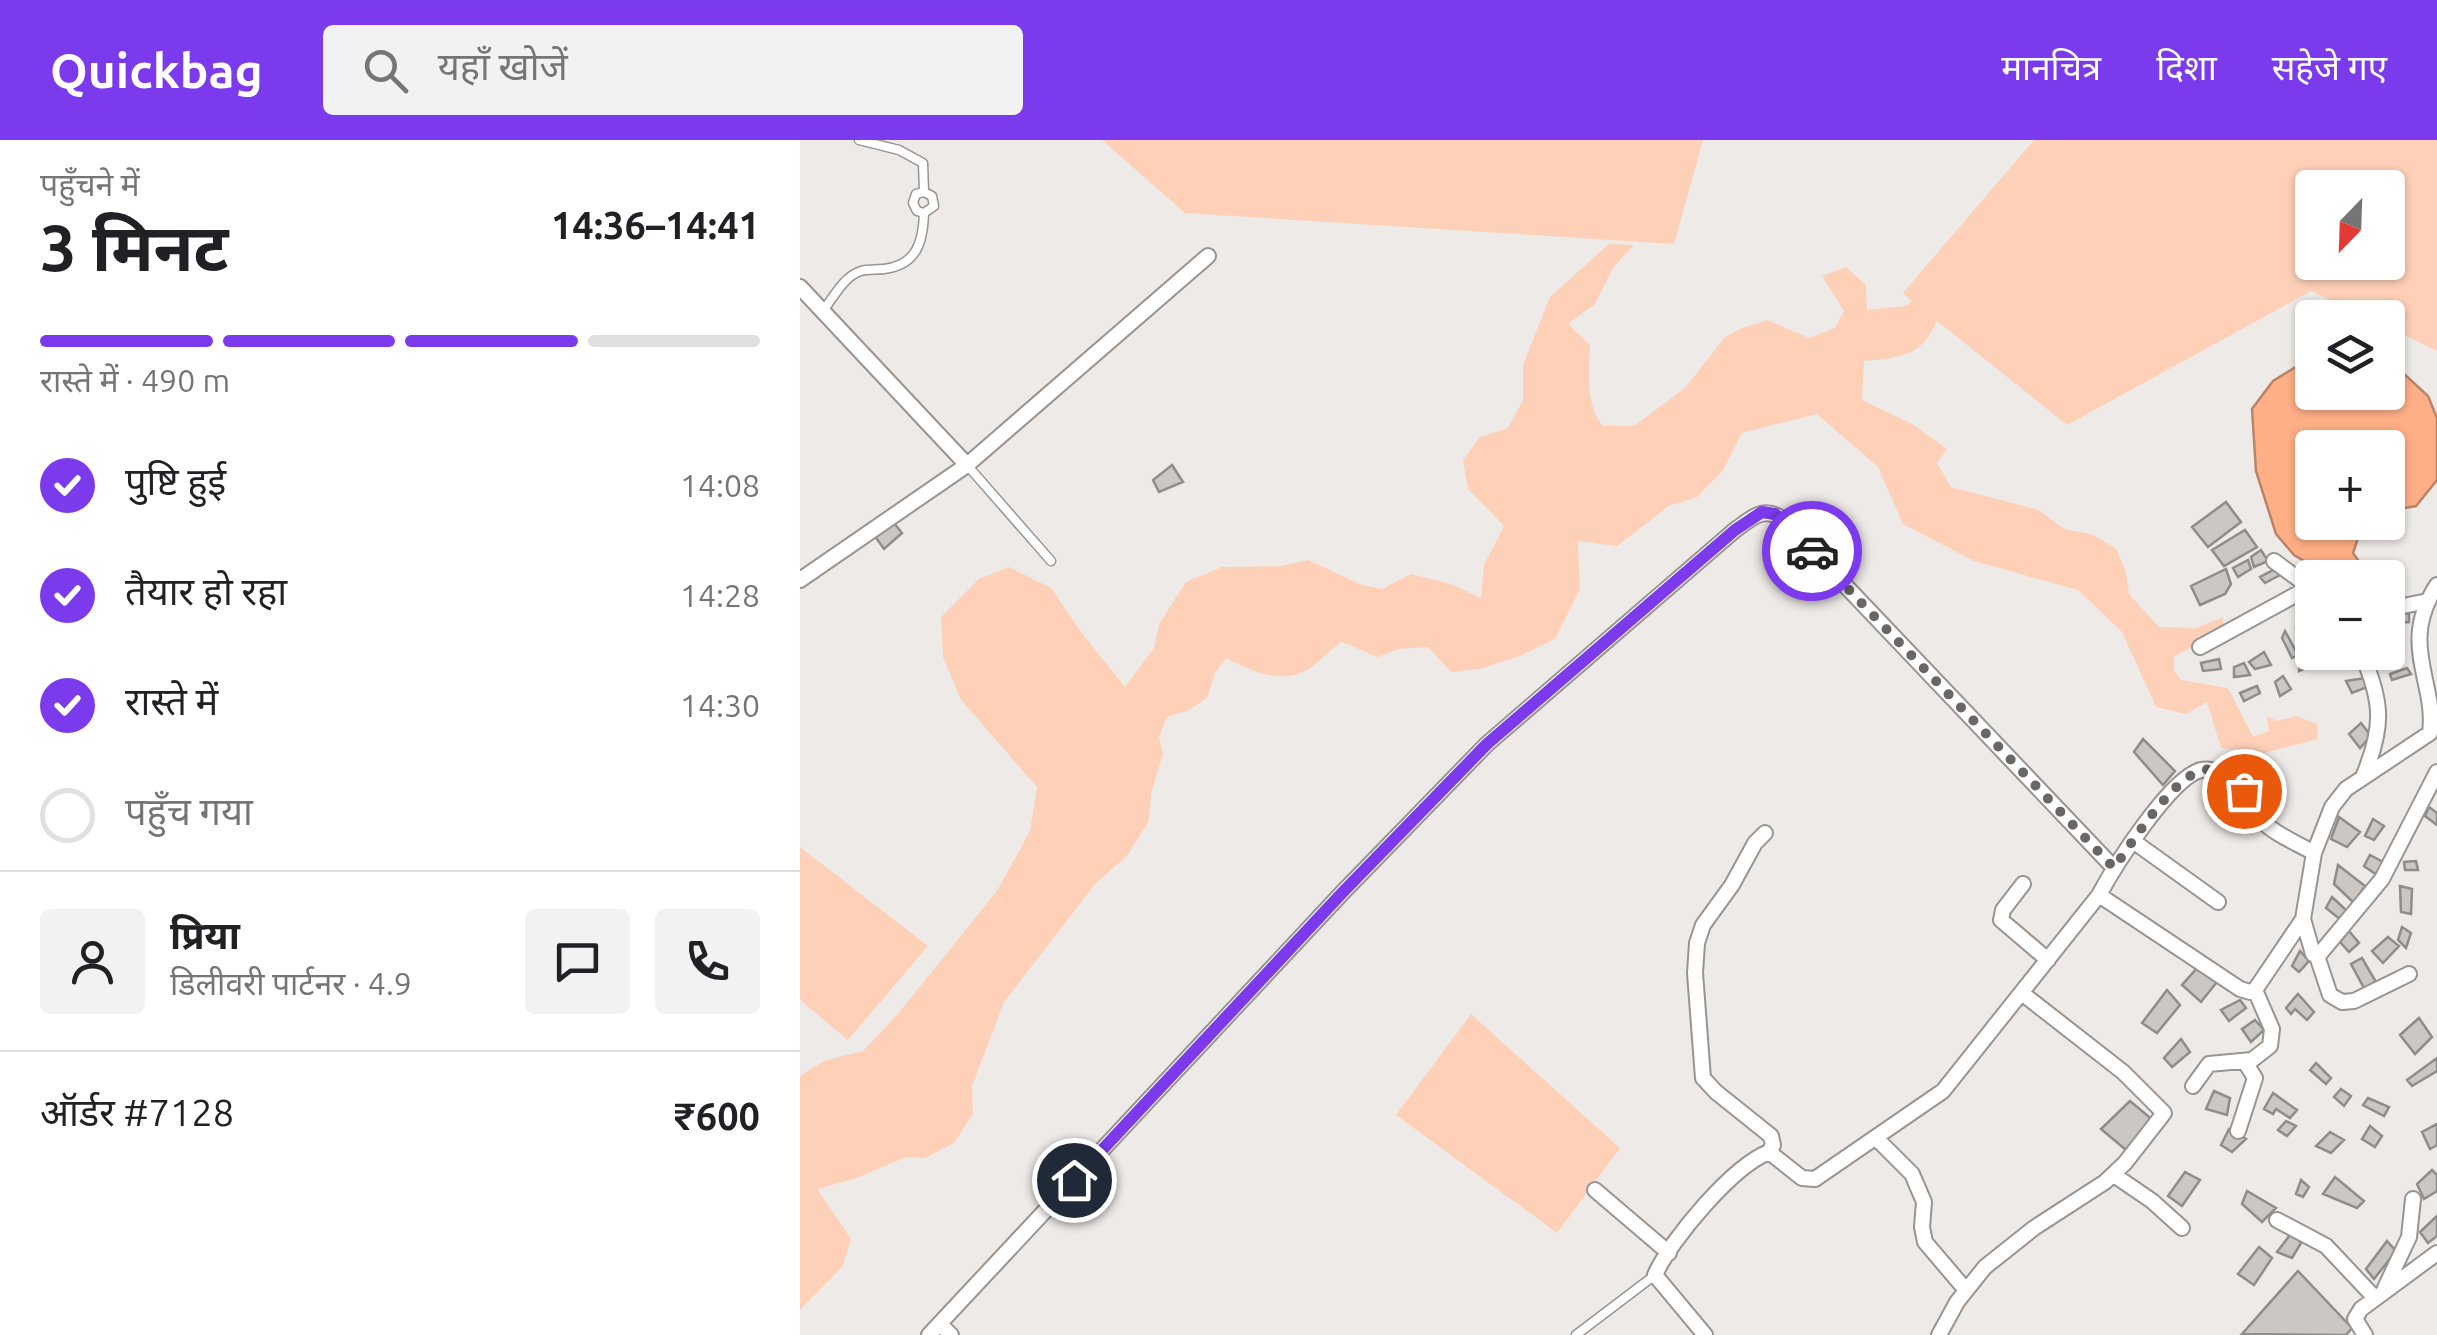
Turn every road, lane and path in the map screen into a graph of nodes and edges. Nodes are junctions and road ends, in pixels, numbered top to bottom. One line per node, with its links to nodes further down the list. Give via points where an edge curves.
1 (859, 140): 2 (lane, via 923,164)
2 (924, 192): 3 (lane, via 934,200); 3 (lane, via 912,203)
3 (924, 212): 6 (lane, via 913,258 849,278)
4 (1208, 256): 7 (street)
5 (800, 287): 6 (street)
6 (823, 311): 7 (street)
7 (967, 466): 8 (lane); 11 (street)
8 (1051, 561)
9 (2274, 561): 10 (street)
10 (2295, 576)
11 (800, 580)
12 (2437, 585): 14 (street)
13 (2295, 597): 16 (street)
14 (2428, 601): 15 (street); 18 (street, via 2420,631)
15 (2405, 605)
16 (2200, 648)
17 (2368, 670): 20 (street, via 2380,722)
18 (2437, 719): 20 (street, via 2430,734)
19 (2437, 772): 29 (street, via 2382,879)
20 (2362, 778): 23 (street, via 2332,807)
21 (1765, 833): 38 (street, via 1703,925 1695,973 1703,1078 1771,1136)
22 (2133, 841): 23 (street, via 2180,784 2212,770 2234,780 2271,829); 24 (street); 27 (street)
23 (2314, 853): 28 (street)
24 (2114, 868): 26 (street); 49 (street, via 1782,519 1762,512 1487,744)
25 (2024, 884): 30 (street, via 2002,920)
26 (2099, 895): 30 (street); 32 (street, via 2240,989)
27 (2218, 902)
28 (2303, 920): 29 (street); 32 (street)
29 (2317, 956): 31 (street, via 2339,1002)
30 (2048, 960): 33 (street)
31 (2410, 974)
32 (2255, 990): 34 (street, via 2272,1039)
33 (2023, 994): 37 (street, via 1943,1091); 39 (street, via 2162,1108 2160,1122)
34 (2245, 1062): 35 (street, via 2209,1064); 36 (street, via 2255,1078)
35 (2192, 1086)
36 (2238, 1131)
37 (1876, 1138): 38 (street, via 1808,1181); 47 (street, via 1912,1174 1924,1202 1925,1242)
38 (1769, 1152): 44 (street, via 1720,1188)
39 (2114, 1175): 43 (street); 47 (street, via 2002,1252)
40 (1595, 1190): 44 (street)
41 (2413, 1199): 48 (street, via 2409,1236)
42 (2277, 1220): 48 (street, via 2326,1246)
43 (2182, 1228)
44 (1669, 1253): 46 (street)
45 (2437, 1253): 48 (street)
46 (1655, 1275): 50 (lane); 51 (street)
47 (1966, 1290): 52 (street)
48 (2378, 1296): 53 (street, via 2355,1320)
49 (940, 1331)
50 (1576, 1335)
51 (1705, 1335)
52 (1940, 1335)
53 (2365, 1335)

